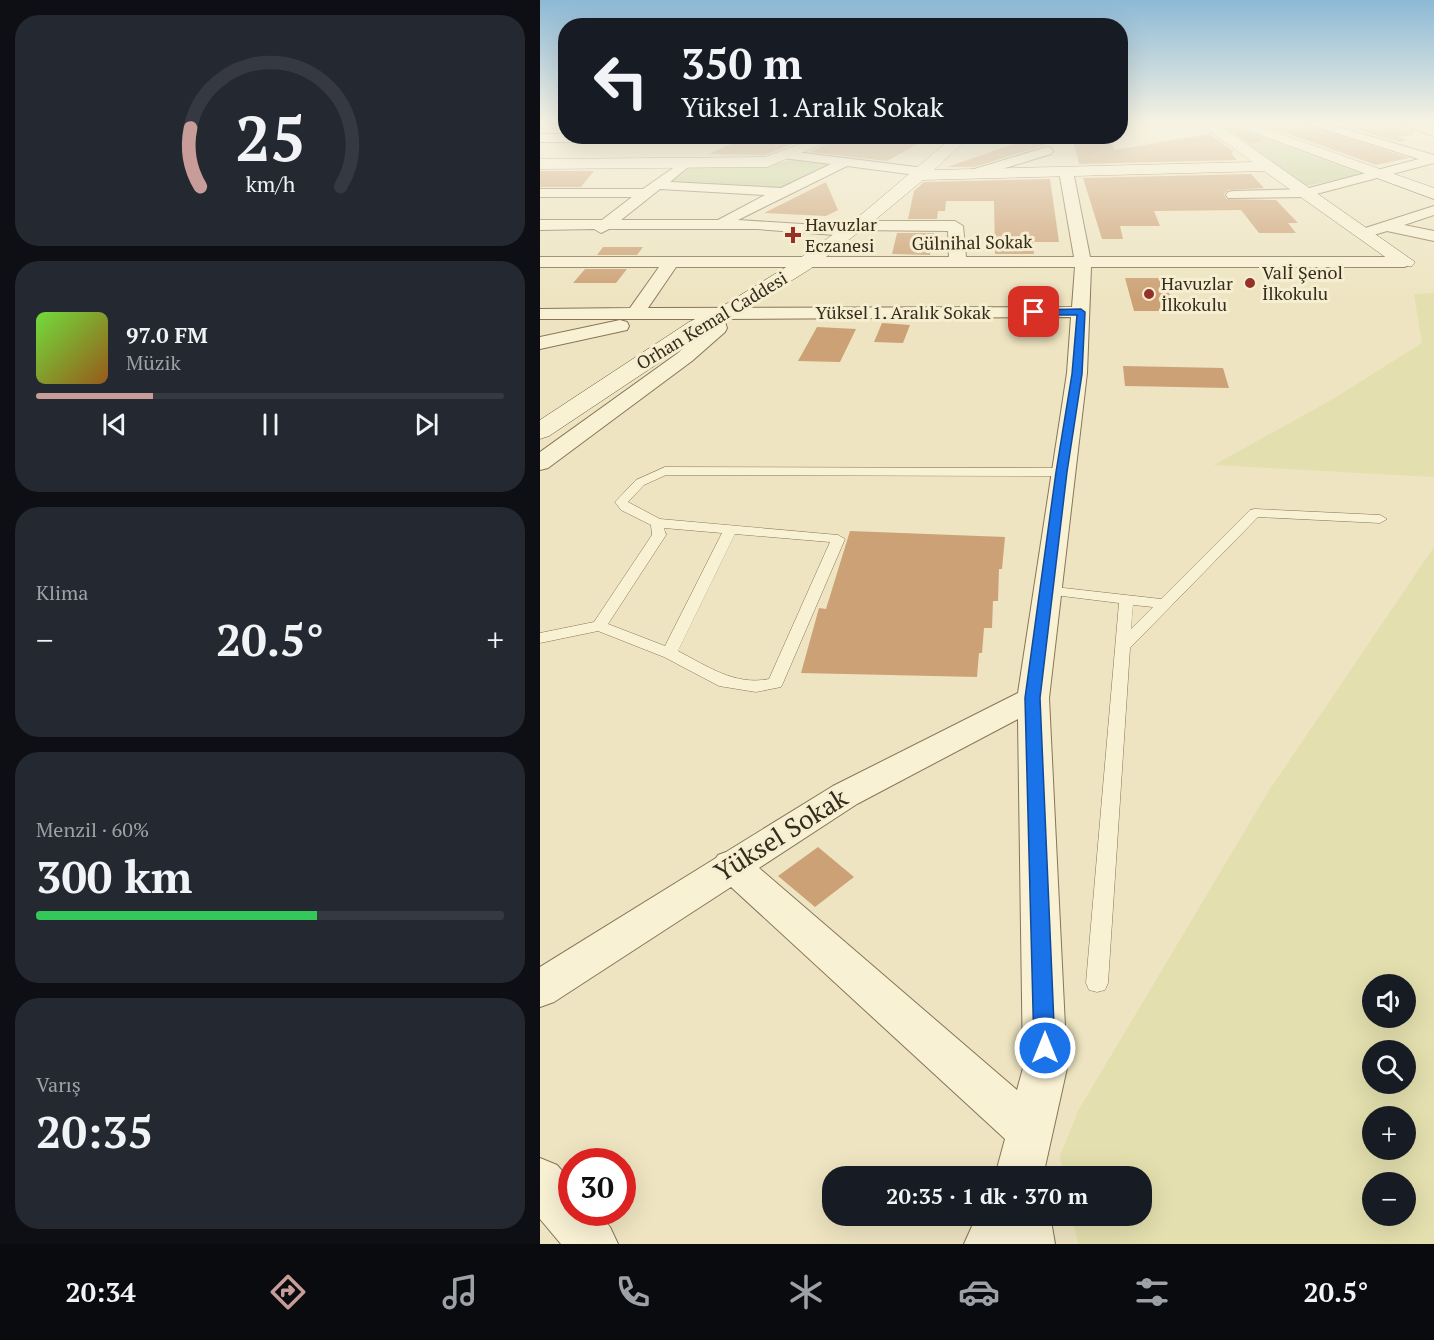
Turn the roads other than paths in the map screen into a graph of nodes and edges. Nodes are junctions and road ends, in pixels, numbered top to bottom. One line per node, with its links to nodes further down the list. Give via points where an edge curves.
1 (661, 182): 8 (street)
2 (803, 182): 9 (street)
3 (911, 182): 20 (street, Orhan Kemal Caddesi)
4 (1062, 182): 23 (street)
5 (1288, 182): 11 (street)
6 (1345, 182): 11 (street)
7 (1399, 182): 12 (street)
8 (652, 189): 9 (street); 10 (street); 14 (street)
9 (782, 192): 16 (street)
10 (540, 193)
11 (1305, 193): 13 (street); 21 (street)
12 (1434, 194)
13 (1233, 195)
14 (629, 206): 16 (street); 17 (street)
15 (1434, 210): 19 (street)
16 (725, 221): 17 (street); 20 (street)
17 (605, 224): 18 (street); 25 (street)
18 (540, 225)
19 (1385, 226): 21 (street); 22 (street)
20 (853, 229): 28 (street, Orhan Kemal Caddesi); 29 (street, via 955,226)
21 (1364, 233): 27 (street)
22 (1434, 236)
23 (1083, 261): 27 (street, Gülnihal Sokak); 29 (street, Gülnihal Sokak); 30 (street)
24 (540, 262): 25 (street, Gülnihal Sokak)
25 (568, 262): 26 (street, Gülnihal Sokak)
26 (671, 262): 28 (street, Gülnihal Sokak); 32 (street)
27 (1405, 262)
28 (808, 263): 29 (street, Gülnihal Sokak); 34 (street, Orhan Kemal Caddesi)
29 (958, 263)
30 (1081, 312): 34 (street, Yüksel 1. Aralık Sokak); 38 (street, via 1077,374)
31 (540, 314): 32 (street)
32 (635, 314): 33 (street)
33 (674, 314): 34 (street, Yüksel 1. Aralık Sokak); 35 (street)
34 (719, 316): 36 (street, Orhan Kemal Caddesi); 37 (street, via 718,328 686,357)
35 (540, 343)
36 (540, 431)
37 (540, 463)
38 (1062, 472): 40 (lane, via 664,471 640,481 621,502); 42 (street)
39 (1380, 519): 44 (lane, via 1255,513)
40 (657, 523): 41 (lane); 45 (lane, via 659,535)
41 (730, 530): 48 (lane); 48 (lane, via 838,539 775,683 756,687 725,682)
42 (1046, 590): 43 (lane); 49 (street)
43 (1126, 601): 44 (lane); 47 (lane)
44 (1165, 604): 47 (lane)
45 (599, 626): 46 (lane); 48 (lane)
46 (540, 639)
47 (1123, 646): 51 (lane)
48 (669, 653)
49 (1033, 698): 50 (street, Yüksel Sokak, via 845,795); 54 (street, via 1045,1068)
50 (731, 866): 52 (street, Yüksel Sokak); 53 (street)
51 (1097, 983)
52 (540, 989)
53 (1006, 1166)
54 (1023, 1166)
55 (540, 1182): 58 (street)
56 (998, 1226): 59 (street)
57 (1027, 1226): 60 (street)
58 (593, 1244)
59 (989, 1244)
60 (1030, 1244)

